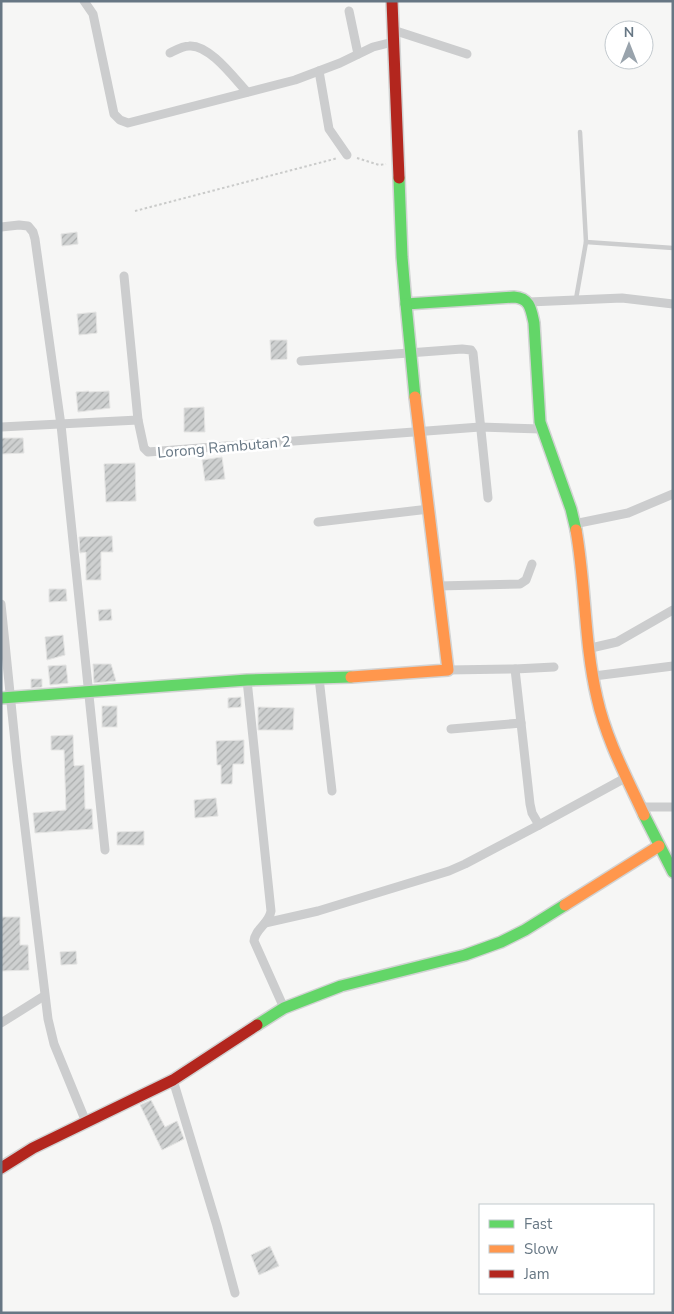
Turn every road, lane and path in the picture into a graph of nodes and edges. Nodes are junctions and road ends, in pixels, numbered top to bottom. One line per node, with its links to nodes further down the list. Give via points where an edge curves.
1 (84, 1): 10 (street, via 93,14 112,109 123,122 152,118)
2 (392, 1): 4 (street)
3 (348, 11): 7 (street)
4 (392, 30): 5 (street); 8 (street)
5 (393, 42): 7 (street); 13 (street)
6 (170, 53): 10 (street, via 190,46 202,48 212,54)
7 (358, 54): 9 (street)
8 (466, 54)
9 (319, 71): 10 (street); 12 (street, via 329,129)
10 (247, 92)
11 (580, 132): 16 (lane)
12 (347, 156): 13 (path, via 379,165); 14 (path)
13 (398, 162): 21 (street)
14 (135, 211)
15 (1, 227): 26 (street, via 28,226 36,239)
16 (586, 242): 17 (lane); 19 (lane)
17 (673, 248)
18 (124, 276): 25 (street, Lorong Rambutan 2)
19 (576, 299): 20 (street); 22 (street, via 622,298)
20 (529, 302): 21 (street, via 514,297); 29 (street)
21 (406, 304): 23 (street)
22 (673, 304)
23 (409, 353): 24 (street); 28 (street, via 471,350); 30 (street)
24 (301, 361)
25 (138, 420): 26 (street); 30 (street, Lorong Rambutan 2, via 144,448 150,453)
26 (61, 425): 27 (street); 48 (street)
27 (1, 426)
28 (480, 427): 29 (street, Lorong Rambutan 2); 30 (street, Lorong Rambutan 2); 32 (street)
29 (541, 429): 35 (street, via 568,499)
30 (418, 432): 33 (street)
31 (673, 494): 35 (street, via 628,513)
32 (488, 498)
33 (429, 509): 34 (street); 37 (street)
34 (318, 522)
35 (574, 524): 40 (street)
36 (532, 564): 37 (street, via 526,580 520,584)
37 (438, 586): 44 (street)
38 (1, 604): 49 (street)
39 (673, 610): 40 (street, via 617,642)
40 (591, 648): 45 (street)
41 (673, 666): 45 (street)
42 (554, 667): 43 (street)
43 (514, 669): 44 (street); 50 (street)
44 (448, 670): 46 (street)
45 (594, 676): 52 (street, via 606,729)
46 (319, 678): 47 (street); 53 (street)
47 (247, 680): 48 (street); 60 (street, via 270,900 270,916)
48 (90, 692): 49 (street); 58 (street)
49 (6, 698): 61 (street)
50 (520, 724): 51 (street); 56 (street, via 531,810)
51 (451, 729)
52 (628, 777): 54 (street); 56 (street)
53 (332, 791)
54 (641, 807): 55 (street); 57 (street)
55 (673, 807)
56 (539, 825): 60 (street, via 450,871 309,914)
57 (659, 846): 59 (street); 62 (street, via 501,942 465,955 341,986)
58 (105, 850)
59 (673, 872)
60 (265, 924): 62 (street, via 255,936 254,944)
61 (44, 996): 63 (street); 65 (street, via 54,1044)
62 (284, 1008): 64 (street)
63 (1, 1023)
64 (173, 1080): 65 (street); 67 (street)
65 (86, 1122): 66 (street)
66 (1, 1168)
67 (235, 1293)

